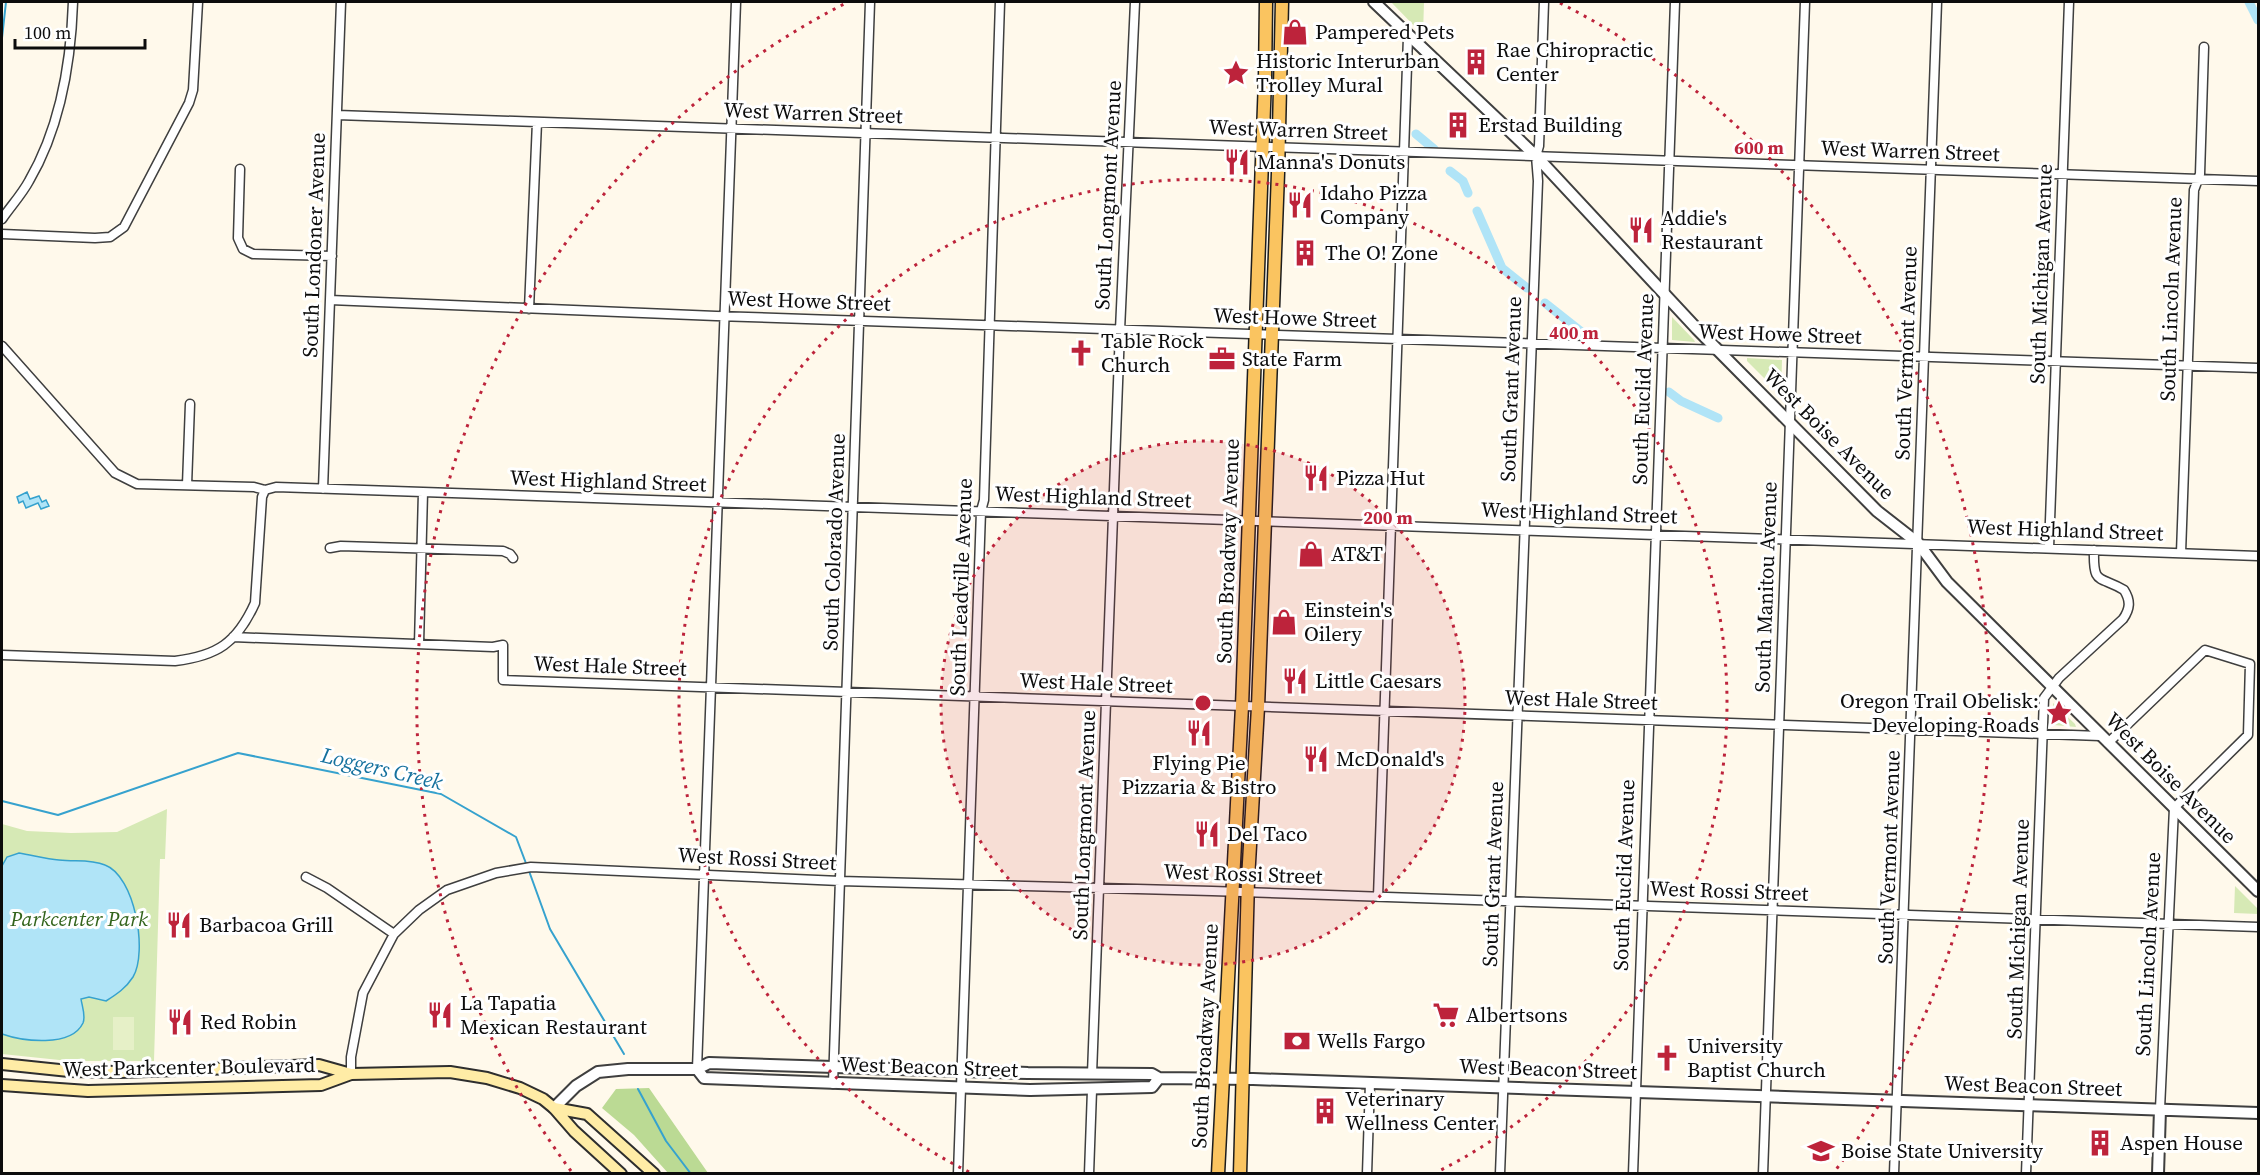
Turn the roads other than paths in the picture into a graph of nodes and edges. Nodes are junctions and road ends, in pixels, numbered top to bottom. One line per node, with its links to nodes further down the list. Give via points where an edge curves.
1 (73, 2): 35 (street, via 63,92 55,122 29,182)
2 (198, 2): 36 (street, via 189,103 124,227 110,237 95,238)
3 (341, 2): 18 (street, South Londoner Avenue)
4 (736, 2): 20 (street)
5 (870, 2): 21 (street, South Colorado Avenue)
6 (1000, 2): 22 (street, South Leadville Avenue)
7 (1135, 2): 23 (street, South Longmont Avenue)
8 (1266, 2): 24 (main road, South Broadway Avenue)
9 (1282, 2): 25 (main road, South Broadway Avenue)
10 (1374, 2): 16 (street, West Boise Avenue)
11 (1544, 2): 27 (street, South Grant Avenue)
12 (1675, 2): 28 (street, South Euclid Avenue)
13 (1805, 2): 29 (street, South Manitou Avenue)
14 (1937, 2): 31 (street, South Vermont Avenue)
15 (2069, 2): 32 (street, South Michigan Avenue)
16 (1408, 37): 26 (street); 27 (street, West Boise Avenue)
17 (2204, 47): 33 (street, South Lincoln Avenue)
18 (337, 115): 19 (street, West Warren Street); 37 (street, South Londoner Avenue)
19 (537, 122): 20 (street, West Warren Street); 40 (street)
20 (732, 129): 21 (street, West Warren Street); 41 (street)
21 (866, 133): 22 (street, West Warren Street); 42 (street, South Colorado Avenue)
22 (995, 138): 23 (street, West Warren Street); 43 (street, South Leadville Avenue)
23 (1128, 142): 24 (street, West Warren Street); 44 (street, South Longmont Avenue)
24 (1263, 147): 25 (street, West Warren Street); 45 (main road, South Broadway Avenue)
25 (1279, 147): 26 (street, West Warren Street); 46 (main road, South Broadway Avenue)
26 (1404, 152): 27 (street, West Warren Street); 47 (street)
27 (1536, 156): 28 (street, West Warren Street); 38 (street, West Boise Avenue); 48 (street, South Grant Avenue)
28 (1669, 161): 29 (street, West Warren Street); 38 (street, South Euclid Avenue)
29 (1799, 165): 31 (street, West Warren Street); 52 (street, South Manitou Avenue)
30 (240, 169): 37 (street, via 238,238 243,249 253,254)
31 (1931, 170): 32 (street, West Warren Street); 53 (street, South Vermont Avenue)
32 (2063, 175): 33 (street, West Warren Street); 54 (street, South Michigan Avenue)
33 (2198, 179): 34 (street, West Warren Street); 55 (street, South Lincoln Avenue, via 2194,190)
34 (2259, 181)
35 (2, 219)
36 (2, 234)
37 (332, 256): 39 (street, South Londoner Avenue)
38 (1665, 294): 50 (street, South Euclid Avenue); 51 (street, West Boise Avenue)
39 (330, 300): 40 (street, West Howe Street); 60 (street, South Londoner Avenue)
40 (529, 309): 41 (street, West Howe Street)
41 (725, 316): 42 (street, West Howe Street); 63 (street)
42 (859, 321): 43 (street, West Howe Street); 64 (street, South Colorado Avenue)
43 (988, 325): 44 (street, West Howe Street); 65 (street, South Leadville Avenue)
44 (1120, 330): 45 (street, West Howe Street); 66 (street, South Longmont Avenue)
45 (1256, 334): 46 (street, West Howe Street); 67 (main road, South Broadway Avenue)
46 (1272, 335): 47 (street, West Howe Street); 68 (main road, South Broadway Avenue)
47 (1398, 339): 48 (street, West Howe Street); 69 (street)
48 (1531, 344): 50 (street, West Howe Street); 70 (street, South Grant Avenue)
49 (2, 346): 59 (street, West Highland Street, via 115,473 137,484)
50 (1662, 348): 51 (street, West Howe Street); 71 (street, South Euclid Avenue)
51 (1718, 350): 52 (street, West Howe Street); 58 (street, West Boise Avenue)
52 (1793, 352): 53 (street, West Howe Street); 58 (street, South Manitou Avenue)
53 (1924, 357): 54 (street, West Howe Street); 73 (street, South Vermont Avenue)
54 (2056, 361): 55 (street, West Howe Street); 74 (street, South Michigan Avenue)
55 (2188, 365): 56 (street, West Howe Street); 78 (street, South Lincoln Avenue)
56 (2259, 368)
57 (190, 404): 59 (street)
58 (1790, 423): 72 (street, South Manitou Avenue); 73 (street, West Boise Avenue, via 1877,511)
59 (183, 484): 61 (street, West Highland Street)
60 (323, 489): 61 (street, West Highland Street); 62 (street, West Highland Street)
61 (266, 490): 81 (street, via 262,497 255,603)
62 (423, 492): 63 (street, West Highland Street); 76 (street)
63 (718, 503): 64 (street, West Highland Street); 85 (street)
64 (853, 507): 65 (street, West Highland Street); 86 (street, South Colorado Avenue)
65 (981, 511): 66 (street, West Highland Street); 87 (street, South Leadville Avenue)
66 (1113, 516): 67 (street, West Highland Street); 88 (street, South Longmont Avenue)
67 (1249, 520): 68 (street, West Highland Street); 89 (main road, South Broadway Avenue)
68 (1265, 520): 69 (street, West Highland Street); 90 (main road, South Broadway Avenue)
69 (1391, 525): 70 (street, West Highland Street); 91 (street)
70 (1524, 529): 71 (street, West Highland Street); 92 (street, South Grant Avenue)
71 (1655, 534): 72 (street, West Highland Street); 93 (street, South Euclid Avenue)
72 (1786, 539): 73 (street, West Highland Street); 94 (street, South Manitou Avenue)
73 (1918, 543): 74 (street, West Highland Street); 84 (street, West Boise Avenue, via 1947,582); 95 (street, South Vermont Avenue)
74 (2049, 548): 77 (street, West Highland Street)
75 (330, 549): 76 (street)
76 (421, 549): 80 (street, via 503,551); 82 (street)
77 (2094, 550): 78 (street, West Highland Street); 84 (street, via 2095,574 2124,590 2128,612)
78 (2181, 553): 79 (street, West Highland Street)
79 (2259, 555)
80 (513, 558)
81 (233, 637): 82 (street, West Hale Street); 83 (street, via 201,658 175,661)
82 (419, 644): 85 (street, West Hale Street, via 503,645 503,680)
83 (2, 655)
84 (2051, 687): 96 (street, South Michigan Avenue, via 2044,698); 97 (street, West Boise Avenue)
85 (711, 688): 86 (street, West Hale Street); 99 (street)
86 (847, 693): 87 (street, West Hale Street); 101 (street, South Colorado Avenue)
87 (975, 697): 88 (street, West Hale Street); 102 (street, South Leadville Avenue)
88 (1106, 702): 89 (street, West Hale Street); 103 (street, South Longmont Avenue)
89 (1242, 706): 90 (street, West Hale Street); 105 (main road, South Broadway Avenue)
90 (1258, 707): 91 (street, West Hale Street); 106 (main road, South Broadway Avenue)
91 (1385, 711): 92 (street, West Hale Street); 107 (street)
92 (1517, 716): 93 (street, West Hale Street); 108 (street, South Grant Avenue)
93 (1648, 720): 94 (street, West Hale Street); 109 (street, South Euclid Avenue)
94 (1780, 725): 95 (street, West Hale Street); 110 (street, South Manitou Avenue)
95 (1911, 729): 96 (street, West Hale Street); 111 (street, South Vermont Avenue)
96 (2043, 734): 97 (street, West Hale Street); 112 (street, South Michigan Avenue)
97 (2104, 739): 98 (street, West Boise Avenue); 98 (street, via 2205,650 2250,664 2248,735)
98 (2174, 808): 104 (street, West Boise Avenue); 113 (street, South Lincoln Avenue)
99 (705, 874): 101 (street, West Rossi Street); 115 (street, West Rossi Street, via 541,867 511,870 447,890); 118 (street)
100 (306, 877): 115 (street)
101 (840, 881): 102 (street, West Rossi Street); 117 (street, South Colorado Avenue)
102 (968, 883): 103 (street, West Rossi Street); 119 (street, South Leadville Avenue)
103 (1099, 888): 105 (street, West Rossi Street); 121 (street, South Longmont Avenue)
104 (2259, 891)
105 (1232, 892): 106 (street, West Rossi Street); 123 (main road, South Broadway Avenue)
106 (1248, 892): 107 (street, West Rossi Street); 124 (main road, South Broadway Avenue)
107 (1378, 897): 108 (street, West Rossi Street)
108 (1510, 902): 109 (street, West Rossi Street); 129 (street, South Grant Avenue)
109 (1641, 906): 110 (street, West Rossi Street); 131 (street, South Euclid Avenue)
110 (1773, 910): 111 (street, West Rossi Street); 132 (street, South Manitou Avenue)
111 (1905, 915): 112 (street, West Rossi Street); 133 (street, South Vermont Avenue)
112 (2036, 919): 113 (street, West Rossi Street); 134 (street, South Michigan Avenue)
113 (2168, 924): 114 (street, West Rossi Street); 136 (street, South Lincoln Avenue)
114 (2259, 927)
115 (394, 934): 120 (street, West Rossi Street, via 363,993)
116 (2, 1064): 120 (main road, West Parkcenter Boulevard, via 120,1072 319,1065)
117 (834, 1066): 118 (street, West Beacon Street, via 709,1063); 119 (street, West Beacon Street); 125 (street, South Colorado Avenue)
118 (697, 1069): 125 (street, West Beacon Street, via 704,1078); 135 (street, West Beacon Street, via 598,1072 576,1086)
119 (963, 1070): 121 (street, West Beacon Street); 128 (street, South Leadville Avenue)
120 (351, 1074): 127 (main road, West Parkcenter Boulevard, via 321,1085 88,1091); 135 (main road, West Parkcenter Boulevard, via 450,1072 487,1078 520,1088)
121 (1092, 1074): 122 (street, West Beacon Street, via 1152,1074)
122 (1159, 1078): 123 (street, West Beacon Street); 130 (street, West Beacon Street, via 1152,1087)
123 (1222, 1079): 124 (street, West Beacon Street); 142 (main road, South Broadway Avenue)
124 (1242, 1079): 126 (street, West Beacon Street); 143 (main road, South Broadway Avenue)
125 (833, 1083): 128 (street, West Beacon Street)
126 (1370, 1083): 129 (street, West Beacon Street); 144 (street)
127 (2, 1085)
128 (962, 1088): 130 (street, West Beacon Street); 140 (street, South Leadville Avenue)
129 (1503, 1088): 131 (street, West Beacon Street); 145 (street, South Grant Avenue)
130 (1092, 1090): 141 (street)
131 (1635, 1092): 132 (street, West Beacon Street); 146 (street, South Euclid Avenue)
132 (1766, 1096): 133 (street, West Beacon Street); 147 (street, South Manitou Avenue)
133 (1897, 1101): 134 (street, West Beacon Street); 148 (street, South Vermont Avenue)
134 (2029, 1105): 136 (street, West Beacon Street); 149 (street, South Michigan Avenue)
135 (554, 1108): 138 (main road, West Parkcenter Boulevard); 139 (main road, West Parkcenter Boulevard, via 587,1114)
136 (2160, 1109): 137 (street, West Beacon Street); 150 (street, South Lincoln Avenue)
137 (2259, 1113)
138 (621, 1173)
139 (654, 1173)
140 (958, 1173)
141 (1089, 1173)
142 (1218, 1173)
143 (1239, 1173)
144 (1367, 1173)
145 (1500, 1173)
146 (1633, 1173)
147 (1762, 1173)
148 (1894, 1173)
149 (2026, 1173)
150 (2158, 1173)

